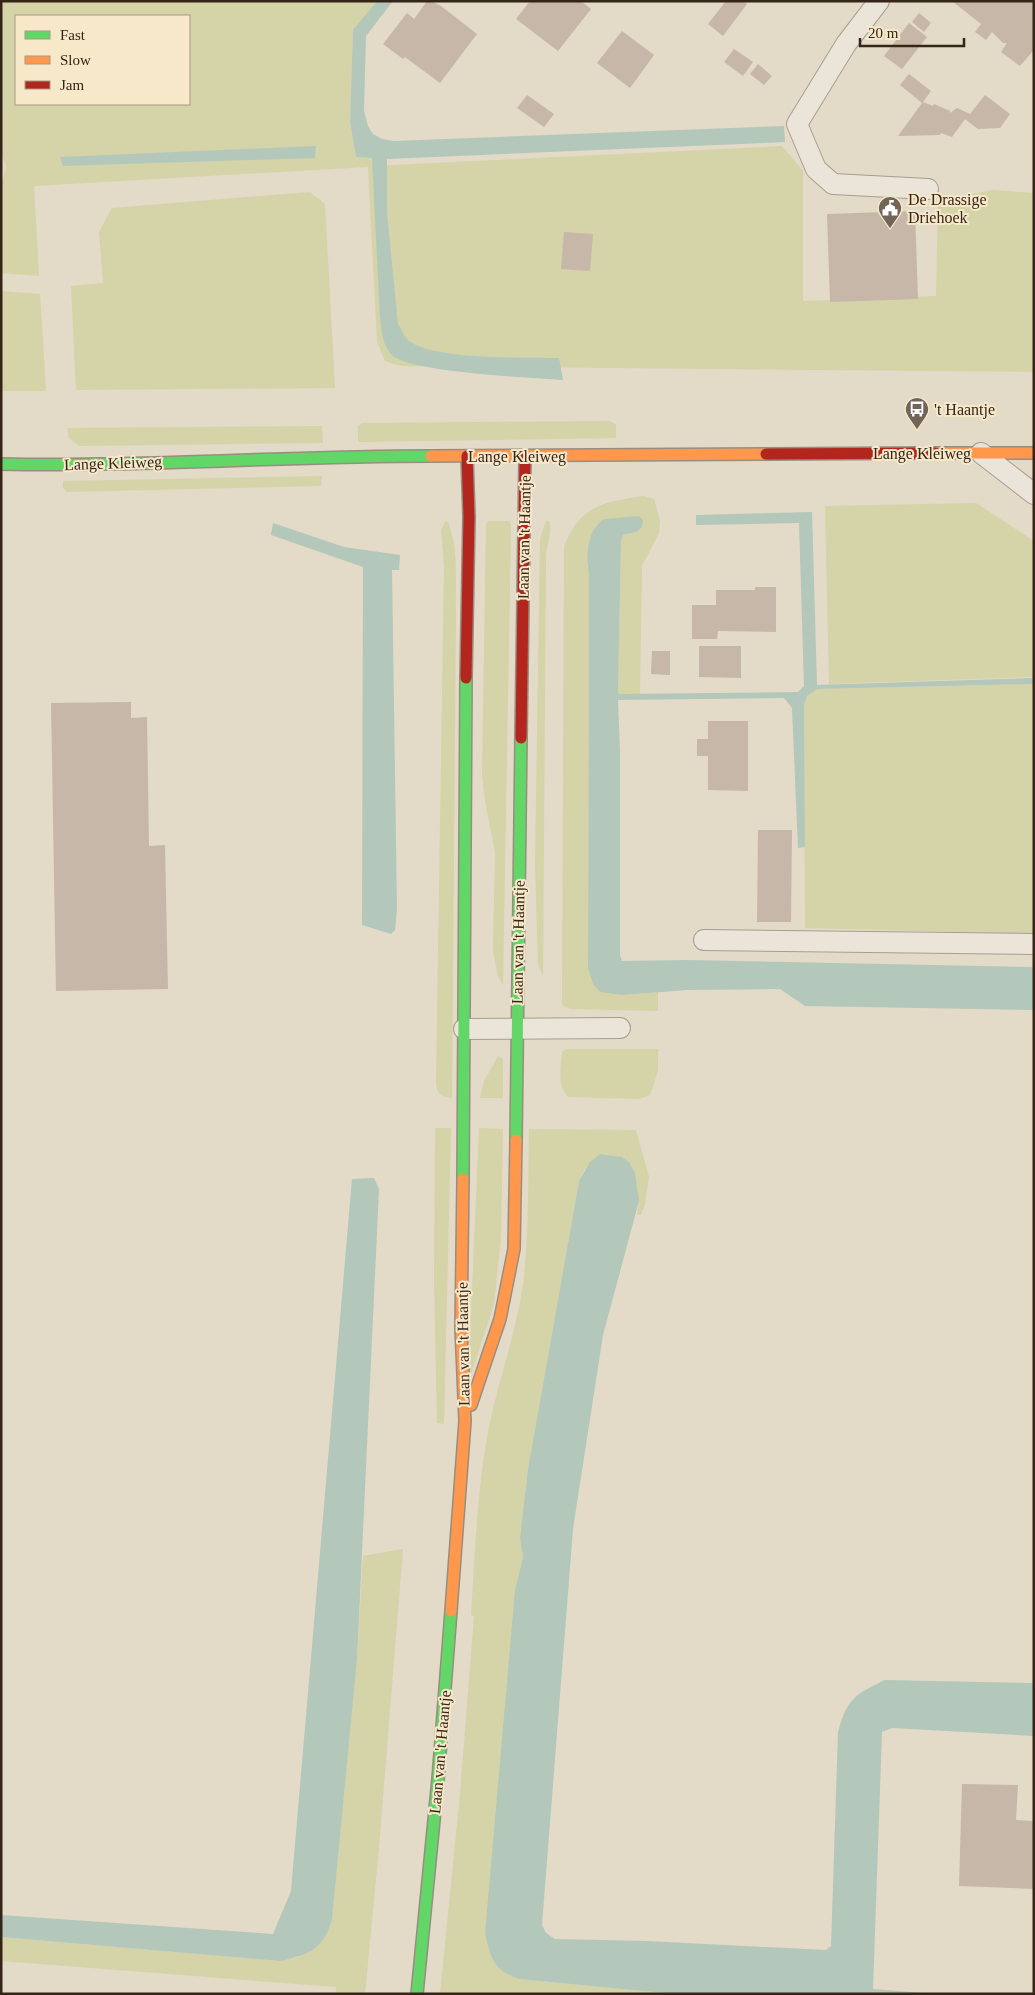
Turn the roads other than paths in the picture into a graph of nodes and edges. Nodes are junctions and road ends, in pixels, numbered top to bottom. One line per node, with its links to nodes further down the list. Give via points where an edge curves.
1 (879, 1): 2 (lane, via 846,44 797,124 816,169 833,184)
2 (928, 189)
3 (981, 453): 4 (street, Lange Kleiweg); 6 (street, Lange Kleiweg); 8 (lane)
4 (1034, 453)
5 (467, 456): 6 (street, Lange Kleiweg); 7 (street, Lange Kleiweg); 12 (street, Laan van 't Haantje)
6 (526, 456): 13 (street, Laan van 't Haantje)
7 (1, 464)
8 (1034, 494)
9 (704, 940): 10 (lane)
10 (1034, 944)
11 (620, 1028): 13 (lane)
12 (464, 1029): 13 (lane); 14 (street, Laan van 't Haantje, via 461,1328)
13 (517, 1029): 14 (street, Laan van 't Haantje, via 514,1248 500,1319)
14 (466, 1421): 15 (street, Laan van 't Haantje, via 438,1778)
15 (417, 1994)

